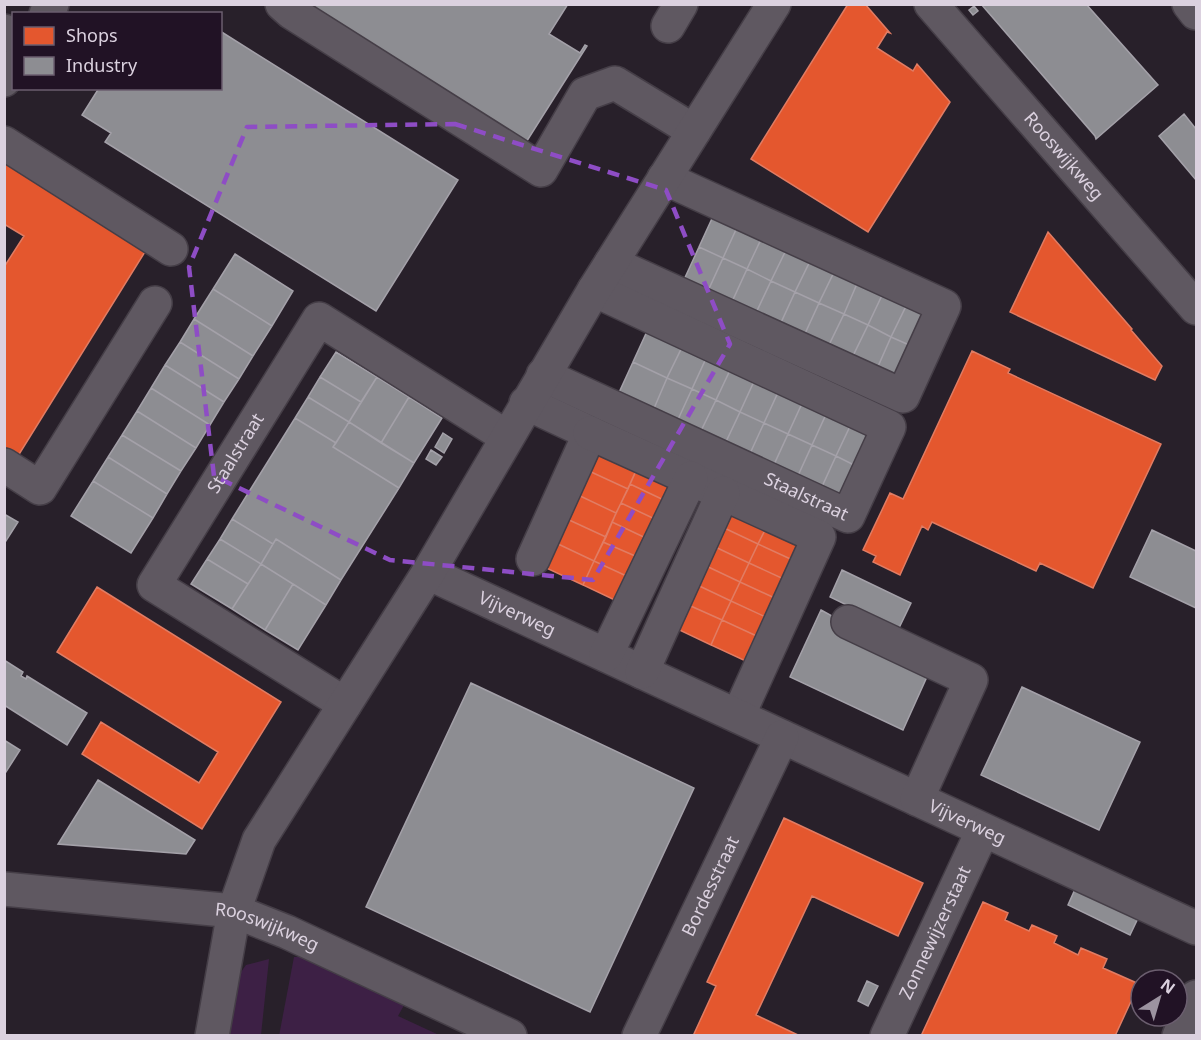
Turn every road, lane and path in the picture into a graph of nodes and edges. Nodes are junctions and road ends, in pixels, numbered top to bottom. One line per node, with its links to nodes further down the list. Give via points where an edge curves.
1 (282, 4): 6 (street, via 541,170 585,94 615,83)
2 (774, 4): 6 (street)
3 (931, 4): 13 (street, Rooswijkweg)
4 (1189, 4): 5 (street)
5 (1197, 13)
6 (694, 131): 8 (street)
7 (4, 143): 9 (street)
8 (664, 178): 10 (street); 10 (street, via 944,306 903,396)
9 (171, 249)
10 (611, 263): 11 (street)
11 (594, 290): 14 (street); 14 (street, Staalstraat, via 890,427 848,516)
12 (155, 303): 18 (street, via 40,488)
13 (1197, 308)
14 (543, 375): 15 (street)
15 (526, 403): 16 (street); 17 (street)
16 (590, 433): 19 (street); 21 (street)
17 (507, 437): 22 (street); 26 (street, Staalstraat, via 319,319 153,585)
18 (4, 465)
19 (691, 478): 20 (street); 24 (street)
20 (723, 493): 25 (street); 27 (street, via 819,537)
21 (532, 559)
22 (428, 573): 24 (street, Vijverweg); 26 (street)
23 (848, 622): 29 (street, via 971,680)
24 (606, 655): 25 (street, Vijverweg)
25 (642, 672): 27 (street, Vijverweg)
26 (345, 704): 32 (street, via 260,840)
27 (738, 716): 28 (street, Vijverweg)
28 (782, 737): 29 (street, Vijverweg); 37 (street, Bordesstraat)
29 (916, 799): 30 (street, Vijverweg)
30 (983, 830): 33 (street, Vijverweg); 38 (street, Zonnewijzerstaat)
31 (4, 889): 32 (street, Rooswijkweg)
32 (234, 911): 35 (street); 36 (street, Rooswijkweg)
33 (1197, 928)
34 (1197, 997): 39 (street)
35 (212, 1035)
36 (510, 1035)
37 (639, 1035)
38 (887, 1035)
39 (1179, 1035)

